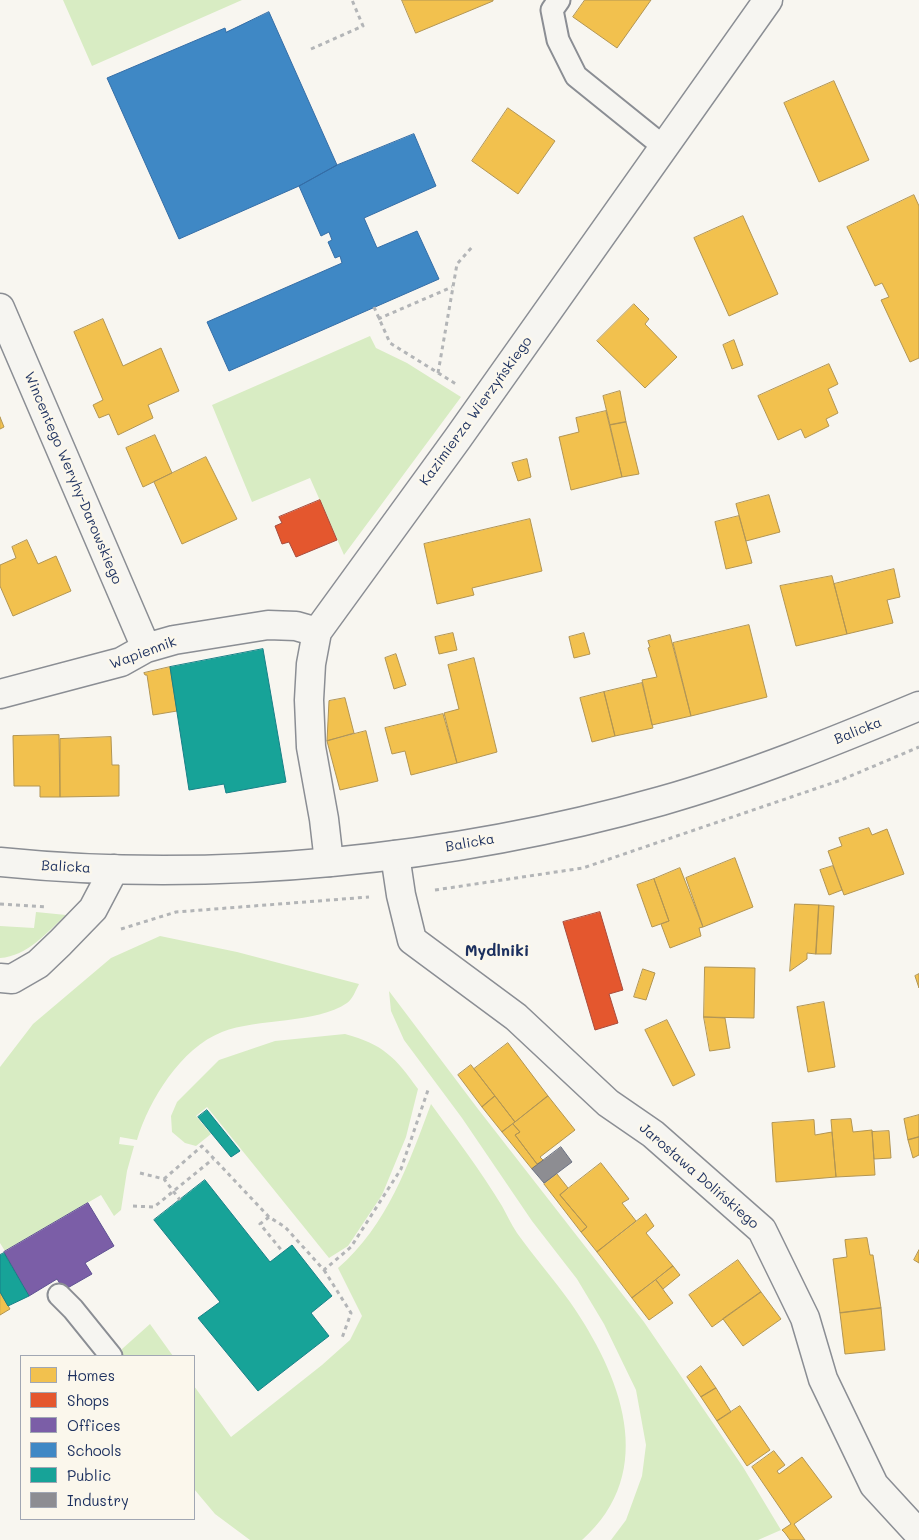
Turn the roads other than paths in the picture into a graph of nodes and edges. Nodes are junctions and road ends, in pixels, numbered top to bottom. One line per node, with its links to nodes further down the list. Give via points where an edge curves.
1 (559, 0): 3 (lane, via 552,10 558,40 576,76)
2 (768, 0): 3 (street, Kazimierza Wierzyńskiego)
3 (664, 147): 5 (street, Kazimierza Wierzyńskiego)
4 (0, 308): 6 (street, Wincentego Weryhy-Darowskiego)
5 (317, 632): 6 (street, Wapiennik, via 296,626 268,624); 11 (street, Kazimierza Wierzyńskiego, via 309,700 311,747)
6 (146, 648): 7 (street, Wapiennik, via 120,662)
7 (0, 694)
8 (919, 706): 9 (street, Balicka, via 796,756 663,800 525,833)
9 (395, 855): 11 (street, Balicka); 16 (street, Jarosława Dolińskiego, via 412,940 516,1017 608,1102 653,1134 762,1230 805,1318 823,1379 874,1485)
10 (0, 862): 12 (street, Balicka)
11 (329, 862): 12 (street, Balicka)
12 (114, 869): 13 (street, via 94,909 60,943 38,964 12,979)
13 (0, 978)
14 (59, 1295): 15 (lane, via 74,1308)
15 (110, 1355)
16 (919, 1534)

